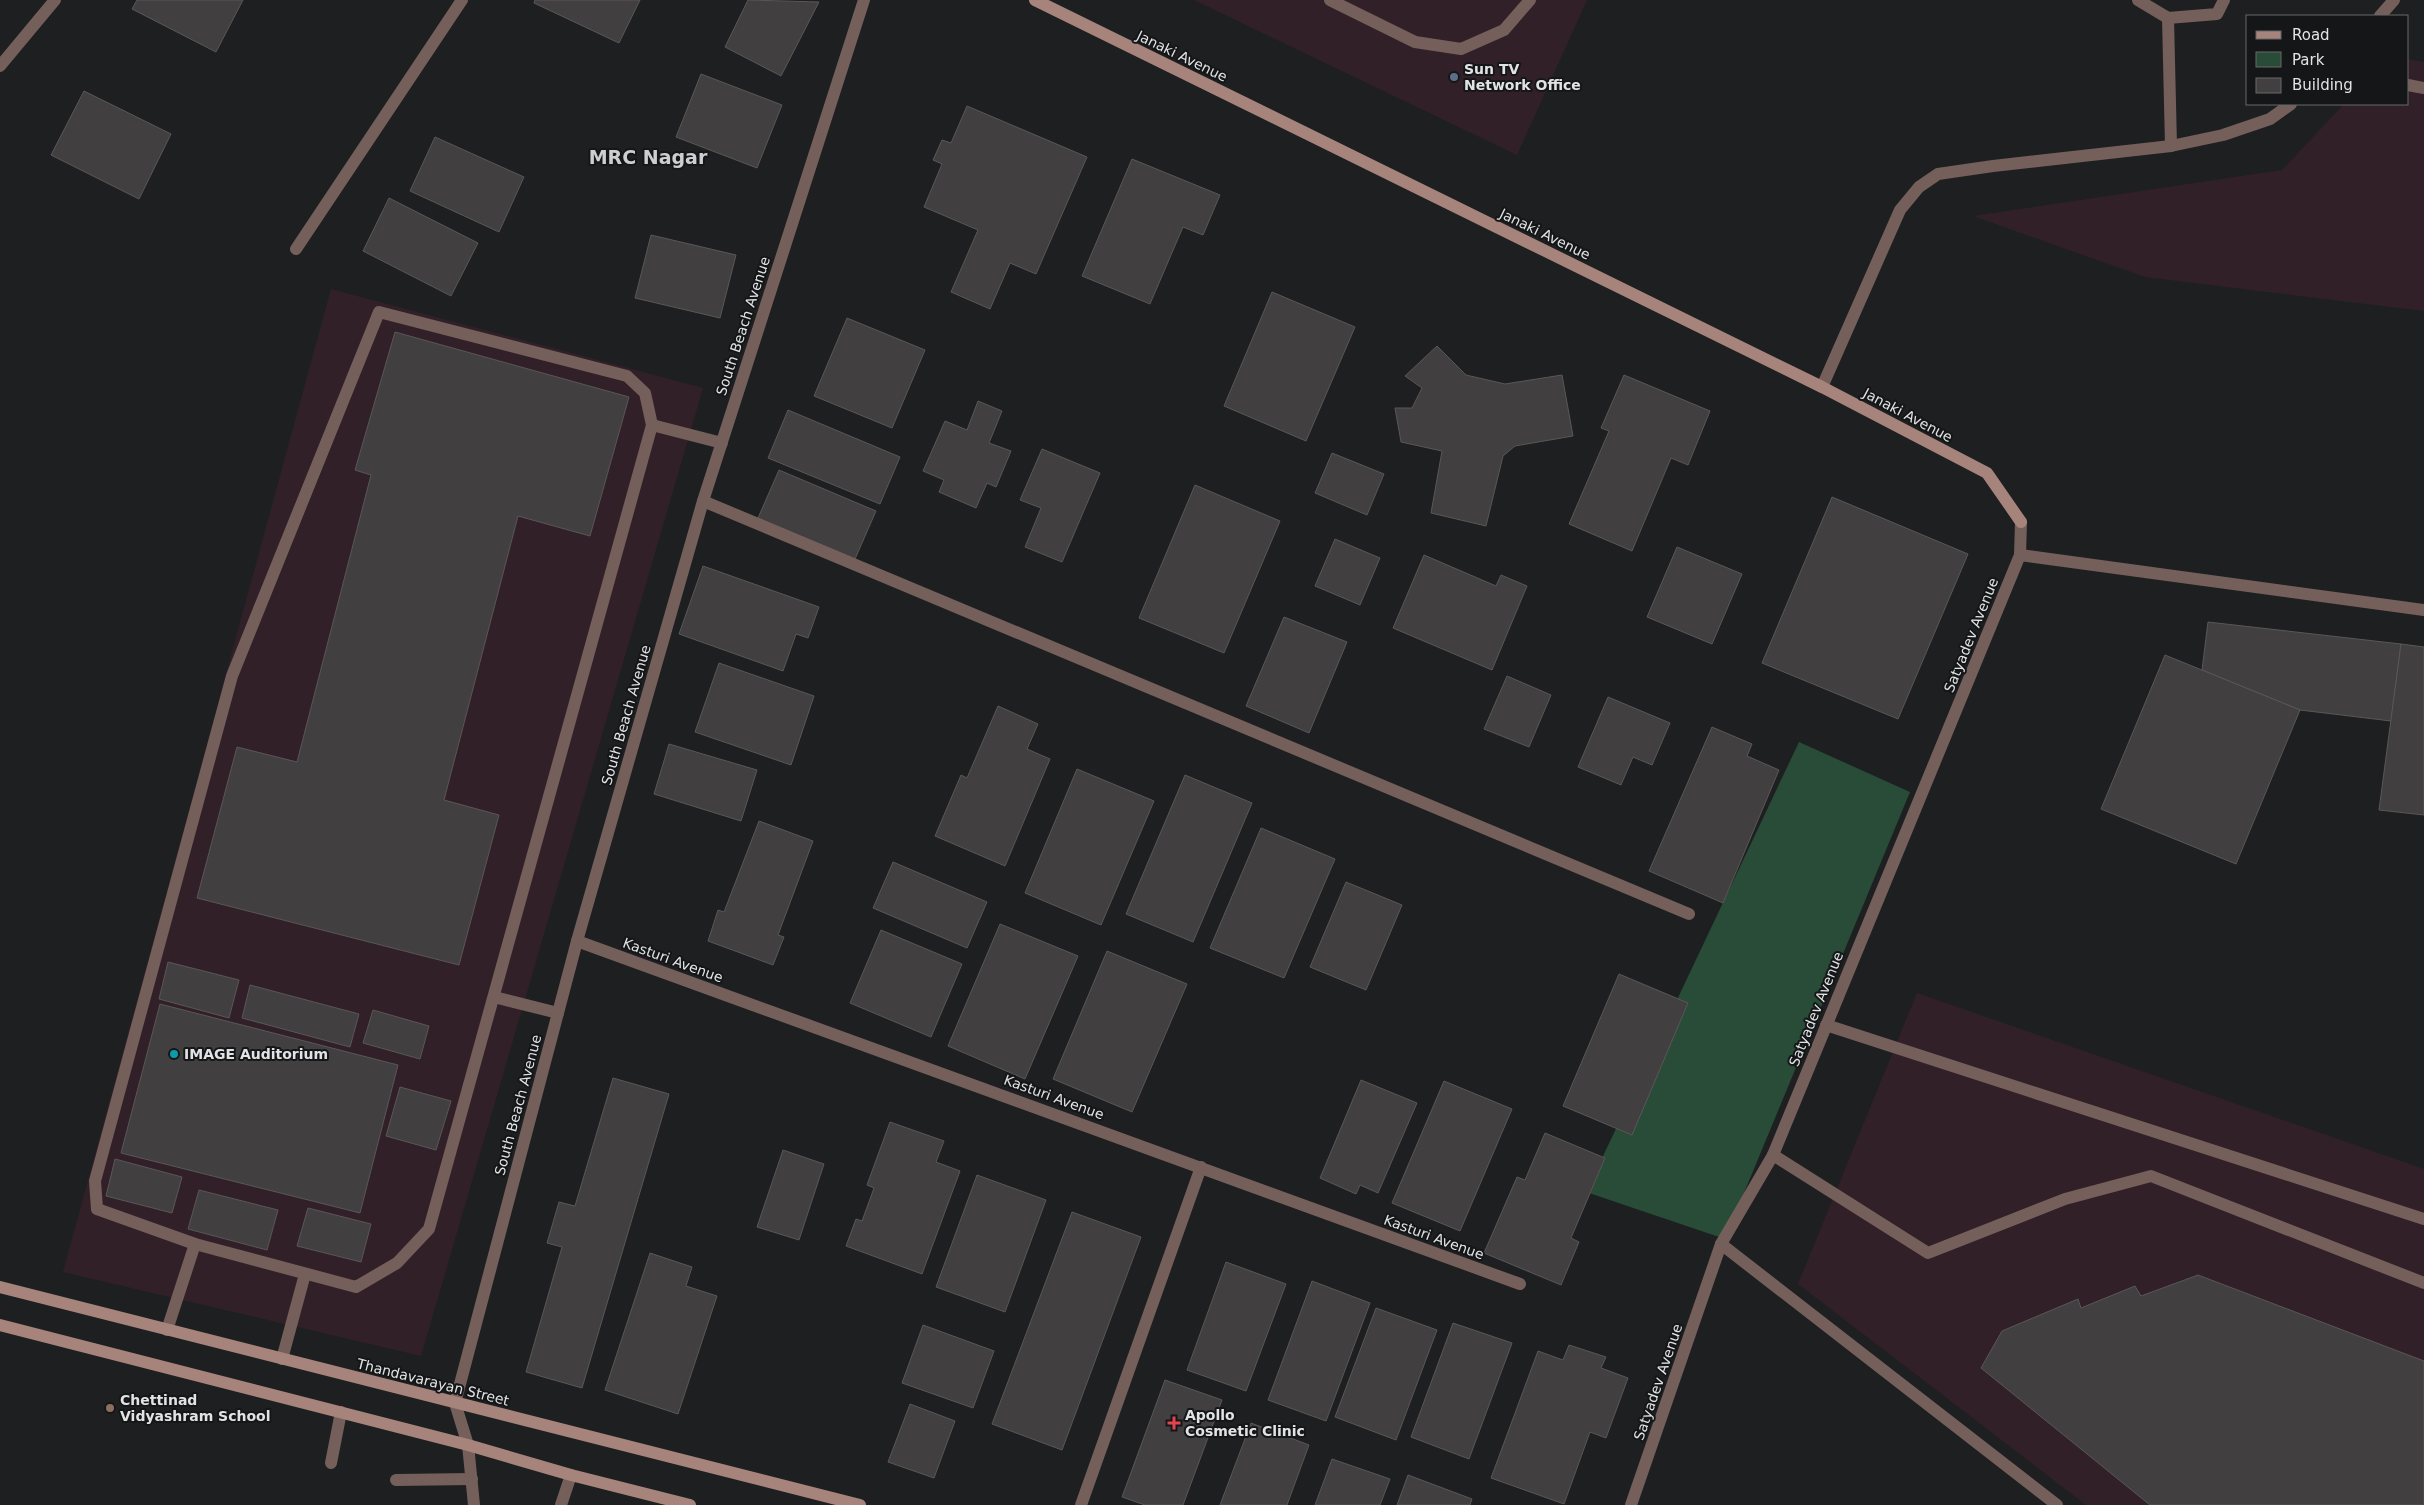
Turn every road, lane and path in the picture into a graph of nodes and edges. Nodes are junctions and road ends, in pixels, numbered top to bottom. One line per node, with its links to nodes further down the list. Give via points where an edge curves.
1 (55, 0): 12 (street)
2 (462, 0): 17 (street)
3 (864, 0): 20 (street, South Beach Avenue)
4 (1035, 0): 18 (street, Janaki Avenue)
5 (1330, 0): 6 (street, via 1416,42 1461,49 1504,30)
6 (1530, 0)
7 (2138, 0): 11 (street)
8 (2224, 0): 11 (street, via 2217,14)
9 (2394, 0): 10 (street)
10 (2381, 15)
11 (2168, 18): 16 (street)
12 (0, 66)
13 (2409, 85): 14 (street)
14 (2424, 88)
15 (2290, 105): 16 (street, via 2270,119 2223,135)
16 (2171, 146): 18 (street, via 1938,174 1919,187 1900,210)
17 (296, 249)
18 (1822, 387): 22 (street, Janaki Avenue, via 1987,473)
19 (652, 424): 20 (street); 27 (street); 33 (street, via 645,393 627,376 378,312 232,676 95,1181 97,1209)
20 (722, 443): 21 (street, South Beach Avenue)
21 (703, 502): 25 (street); 26 (street, South Beach Avenue)
22 (2021, 522): 23 (street, Satyadev Avenue)
23 (2020, 555): 24 (street); 29 (street, Satyadev Avenue)
24 (2424, 610)
25 (1689, 914)
26 (577, 941): 28 (street, South Beach Avenue); 31 (street, Kasturi Avenue)
27 (494, 998): 28 (street); 35 (street, via 429,1229 397,1264 356,1287)
28 (558, 1013): 42 (street, South Beach Avenue)
29 (1826, 1025): 30 (street, Satyadev Avenue); 32 (street)
30 (1772, 1155): 34 (street, Satyadev Avenue); 36 (street, via 1928,1254 2065,1199 2152,1176)
31 (1201, 1167): 37 (street, Kasturi Avenue); 53 (street)
32 (2424, 1219)
33 (195, 1244): 35 (street); 40 (street)
34 (1721, 1244): 54 (street, Satyadev Avenue); 55 (street)
35 (305, 1274): 41 (street)
36 (2424, 1283)
37 (1520, 1284)
38 (0, 1287): 40 (street, Thandavarayan Street)
39 (0, 1325): 43 (street)
40 (167, 1330): 41 (street, Thandavarayan Street)
41 (282, 1358): 42 (street, Thandavarayan Street)
42 (455, 1404): 44 (street); 52 (street, Thandavarayan Street)
43 (341, 1412): 44 (street); 45 (street)
44 (468, 1445): 46 (street); 47 (street)
45 (331, 1462)
46 (571, 1475): 50 (street); 51 (street)
47 (472, 1479): 48 (street); 49 (street)
48 (396, 1480)
49 (474, 1505)
50 (561, 1505)
51 (690, 1505)
52 (860, 1505)
53 (1081, 1505)
54 (1631, 1505)
55 (2057, 1505)

